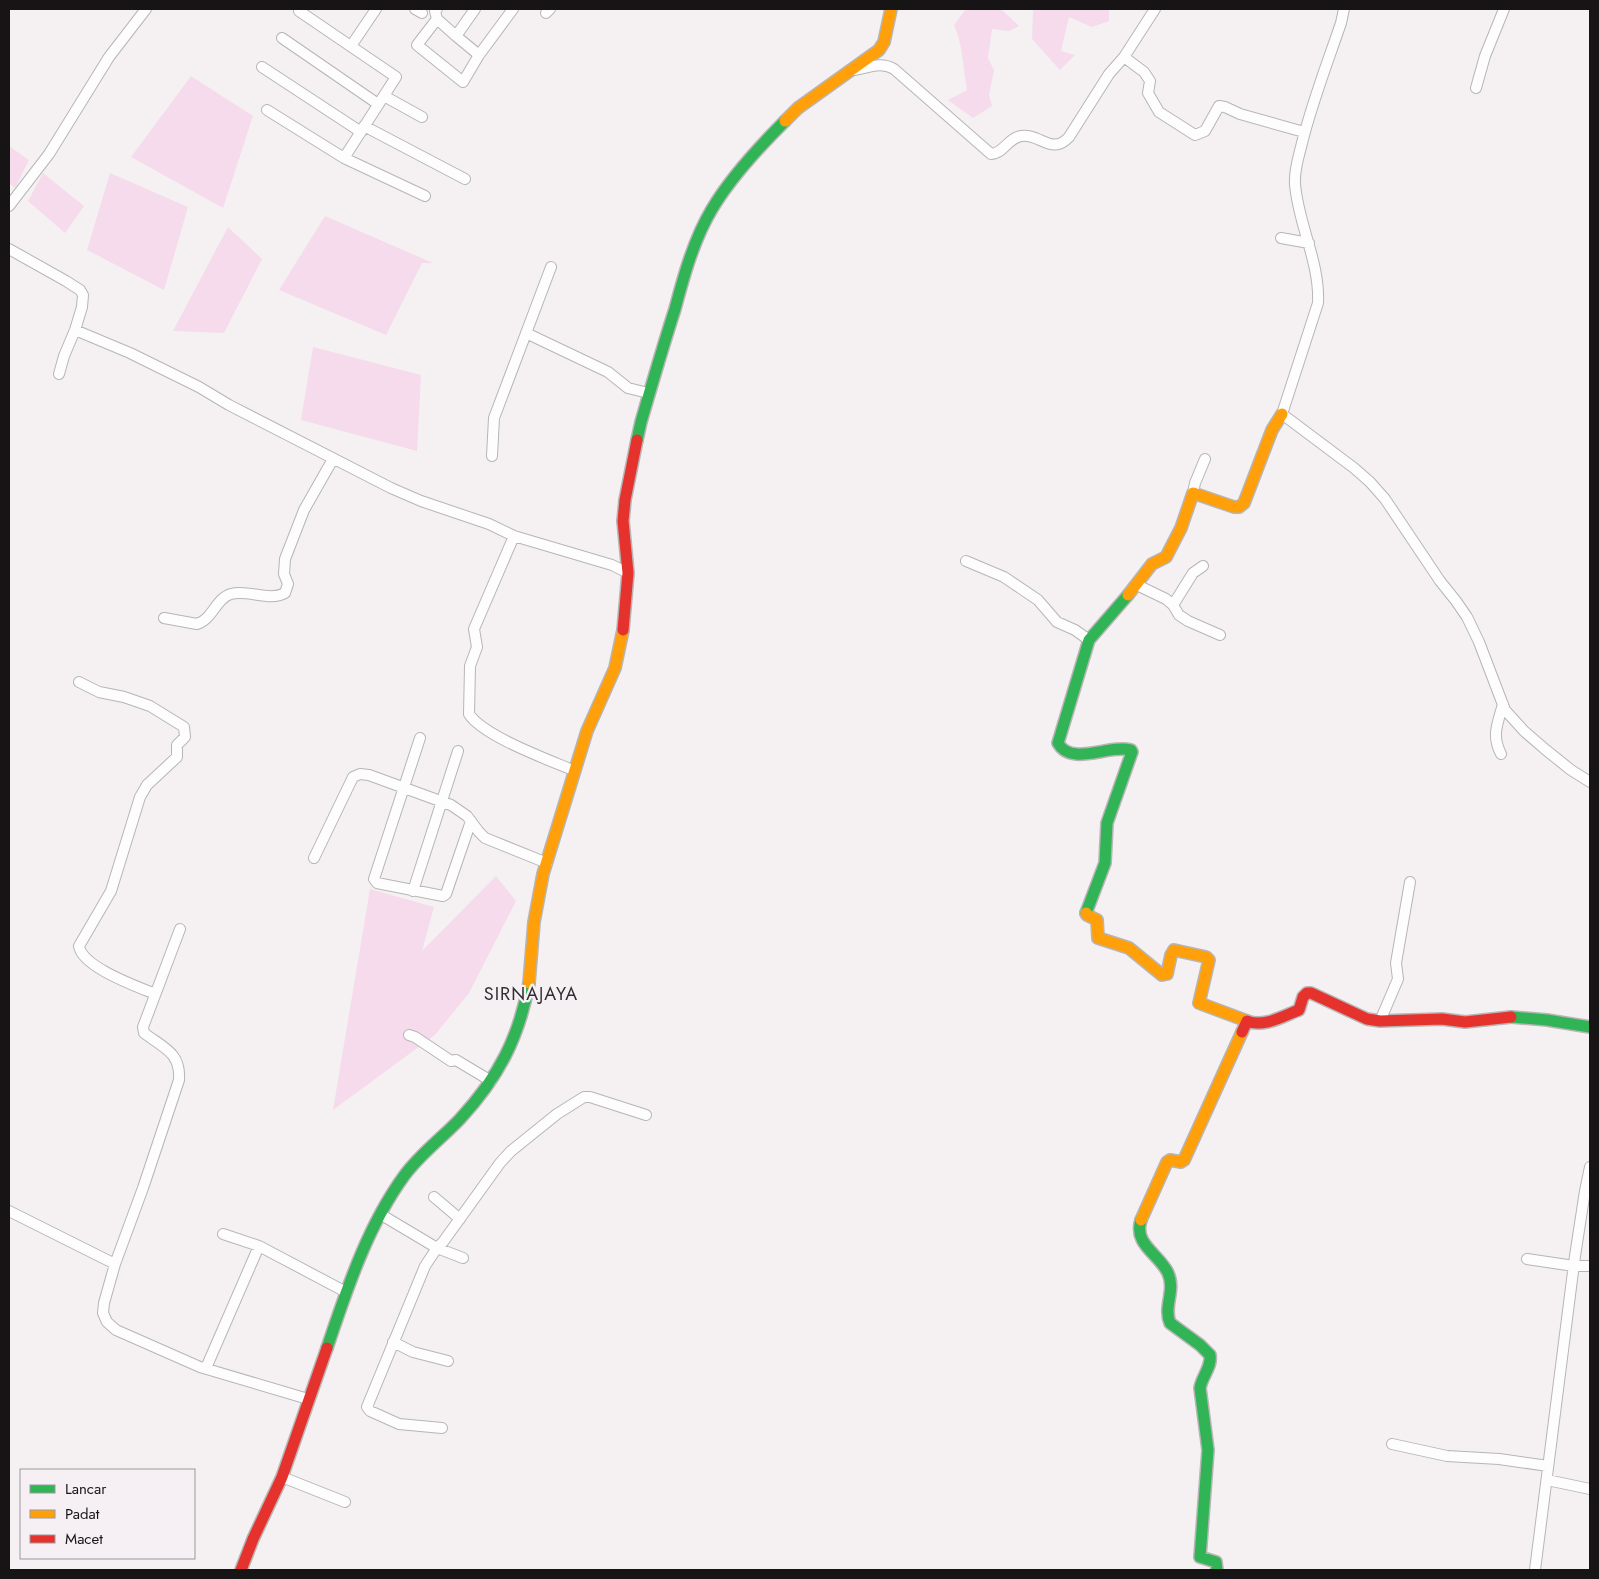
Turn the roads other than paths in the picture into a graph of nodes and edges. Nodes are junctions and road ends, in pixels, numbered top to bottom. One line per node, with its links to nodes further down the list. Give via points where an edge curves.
1 (146, 9): 27 (street, via 109,57 49,154)
2 (376, 9): 13 (street)
3 (475, 9): 11 (street)
4 (513, 9): 14 (street)
5 (890, 9): 17 (street, via 884,42 879,50)
6 (1155, 9): 15 (street)
7 (1344, 9): 23 (street)
8 (1504, 9): 18 (street)
9 (299, 11): 13 (street)
10 (437, 14): 11 (street); 14 (street, via 417,45 463,82)
11 (456, 36): 14 (street)
12 (282, 38): 19 (street)
13 (351, 46): 19 (street, via 396,78)
14 (479, 55)
15 (1124, 57): 17 (street, via 1108,74 1066,140 1054,145 1021,136 1012,139 995,154 987,152 887,65); 23 (street, via 1144,72 1150,81 1148,93 1159,112 1195,135 1205,130 1219,106)
16 (262, 67): 22 (street)
17 (851, 70): 35 (street, via 798,108 769,137 712,209 683,280)
18 (1476, 88)
19 (381, 100): 21 (street); 22 (street)
20 (267, 110): 24 (street)
21 (422, 117)
22 (362, 129): 24 (street); 25 (street)
23 (1304, 132): 29 (street, via 1295,184)
24 (344, 158): 26 (street)
25 (465, 179)
26 (425, 196)
27 (9, 206)
28 (1281, 238): 29 (street)
29 (1308, 243): 36 (street, via 1318,303)
30 (9, 249): 32 (street, via 80,290 82,307)
31 (550, 267): 33 (street)
32 (75, 330): 34 (street); 38 (street, via 199,387)
33 (526, 333): 35 (street, via 608,372 628,388); 37 (street, via 494,418)
34 (59, 374)
35 (648, 393): 44 (street, via 623,521)
36 (1282, 414): 40 (street, via 1272,430 1244,503 1234,507); 51 (street, via 1354,468 1385,499 1466,617)
37 (492, 456)
38 (333, 459): 41 (street, via 421,501 476,519); 47 (street, via 304,510 285,559 284,574 288,584 285,593 272,596 236,592 227,595 210,616 196,624)
39 (1204, 459): 40 (street)
40 (1193, 493): 45 (street, via 1181,528 1166,557 1152,564)
41 (514, 536): 44 (street, via 612,565); 55 (street, via 474,628 477,647 470,666 469,714 478,725 514,745)
42 (966, 561): 49 (street, via 1004,577 1038,600 1057,622)
43 (1203, 566): 46 (street, via 1193,573)
44 (628, 573): 55 (street, via 618,657 586,731)
45 (1138, 584): 46 (street); 49 (street)
46 (1173, 605): 48 (street, via 1179,615)
47 (164, 618)
48 (1220, 635)
49 (1089, 640): 66 (street, via 1058,742 1065,752 1079,754 1124,748 1132,752 1107,824 1105,863 1087,907 1087,915 1097,920 1098,938 1129,948 1162,975 1166,974 1174,950 1208,958 1199,1003)
50 (79, 682): 65 (street, via 98,692 150,706 184,727 185,731 185,737 177,745 177,757 147,785 140,797 111,891 79,946 84,957 100,969)
51 (1503, 704): 54 (street, via 1495,741); 56 (street, via 1524,731)
52 (420, 738): 57 (street)
53 (458, 751): 58 (street)
54 (1501, 754)
55 (574, 771): 61 (street)
56 (1590, 782)
57 (405, 789): 58 (street); 60 (street, via 369,775 353,777); 63 (street, via 374,879 377,883)
58 (443, 802): 59 (street, via 461,810); 63 (street)
59 (471, 821): 61 (street, via 485,838); 63 (street, via 446,894 439,896)
60 (314, 858)
61 (547, 863): 70 (street, via 537,902 529,984 520,1020 503,1063)
62 (1410, 882): 67 (street, via 1396,963 1398,979)
63 (413, 891)
64 (180, 929): 65 (street)
65 (155, 994): 83 (street, via 143,1030 174,1056 180,1068 179,1080)
66 (1247, 1021): 67 (street, via 1261,1024 1299,1010 1303,996 1310,993); 99 (street, via 1184,1160 1167,1162 1138,1226 1140,1239 1165,1266 1171,1280 1172,1295 1167,1316 1172,1325 1193,1339 1212,1358 1200,1388 1208,1450 1200,1557 1216,1562)
67 (1380, 1021): 68 (street, via 1442,1019 1465,1022 1514,1017)
68 (1590, 1027)
69 (409, 1036): 70 (street)
70 (491, 1080): 75 (street, via 459,1120 405,1175)
71 (646, 1115): 77 (street, via 584,1097 511,1151)
72 (1590, 1167): 76 (street)
73 (434, 1196): 77 (street)
74 (9, 1211): 83 (street)
75 (380, 1214): 80 (street); 86 (street)
76 (1586, 1215): 84 (street)
77 (460, 1219): 80 (street)
78 (223, 1234): 79 (street)
79 (259, 1246): 86 (street); 89 (street)
80 (437, 1248): 81 (street); 87 (street, via 425,1266)
81 (463, 1258)
82 (1527, 1259): 84 (street)
83 (114, 1264): 89 (street, via 104,1303 103,1313 107,1322 127,1336)
84 (1574, 1266): 85 (street); 93 (street)
85 (1590, 1266)
86 (346, 1292): 90 (street)
87 (393, 1342): 88 (street, via 413,1352); 91 (street, via 367,1409 399,1424)
88 (448, 1361)
89 (206, 1368): 90 (street)
90 (308, 1399): 94 (street)
91 (442, 1428)
92 (1392, 1444): 93 (street, via 1447,1456)
93 (1548, 1466): 95 (street)
94 (282, 1477): 97 (street); 98 (street)
95 (1547, 1480): 96 (street); 100 (street)
96 (1590, 1489)
97 (345, 1502)
98 (241, 1570)
99 (1217, 1570)
100 (1534, 1570)

